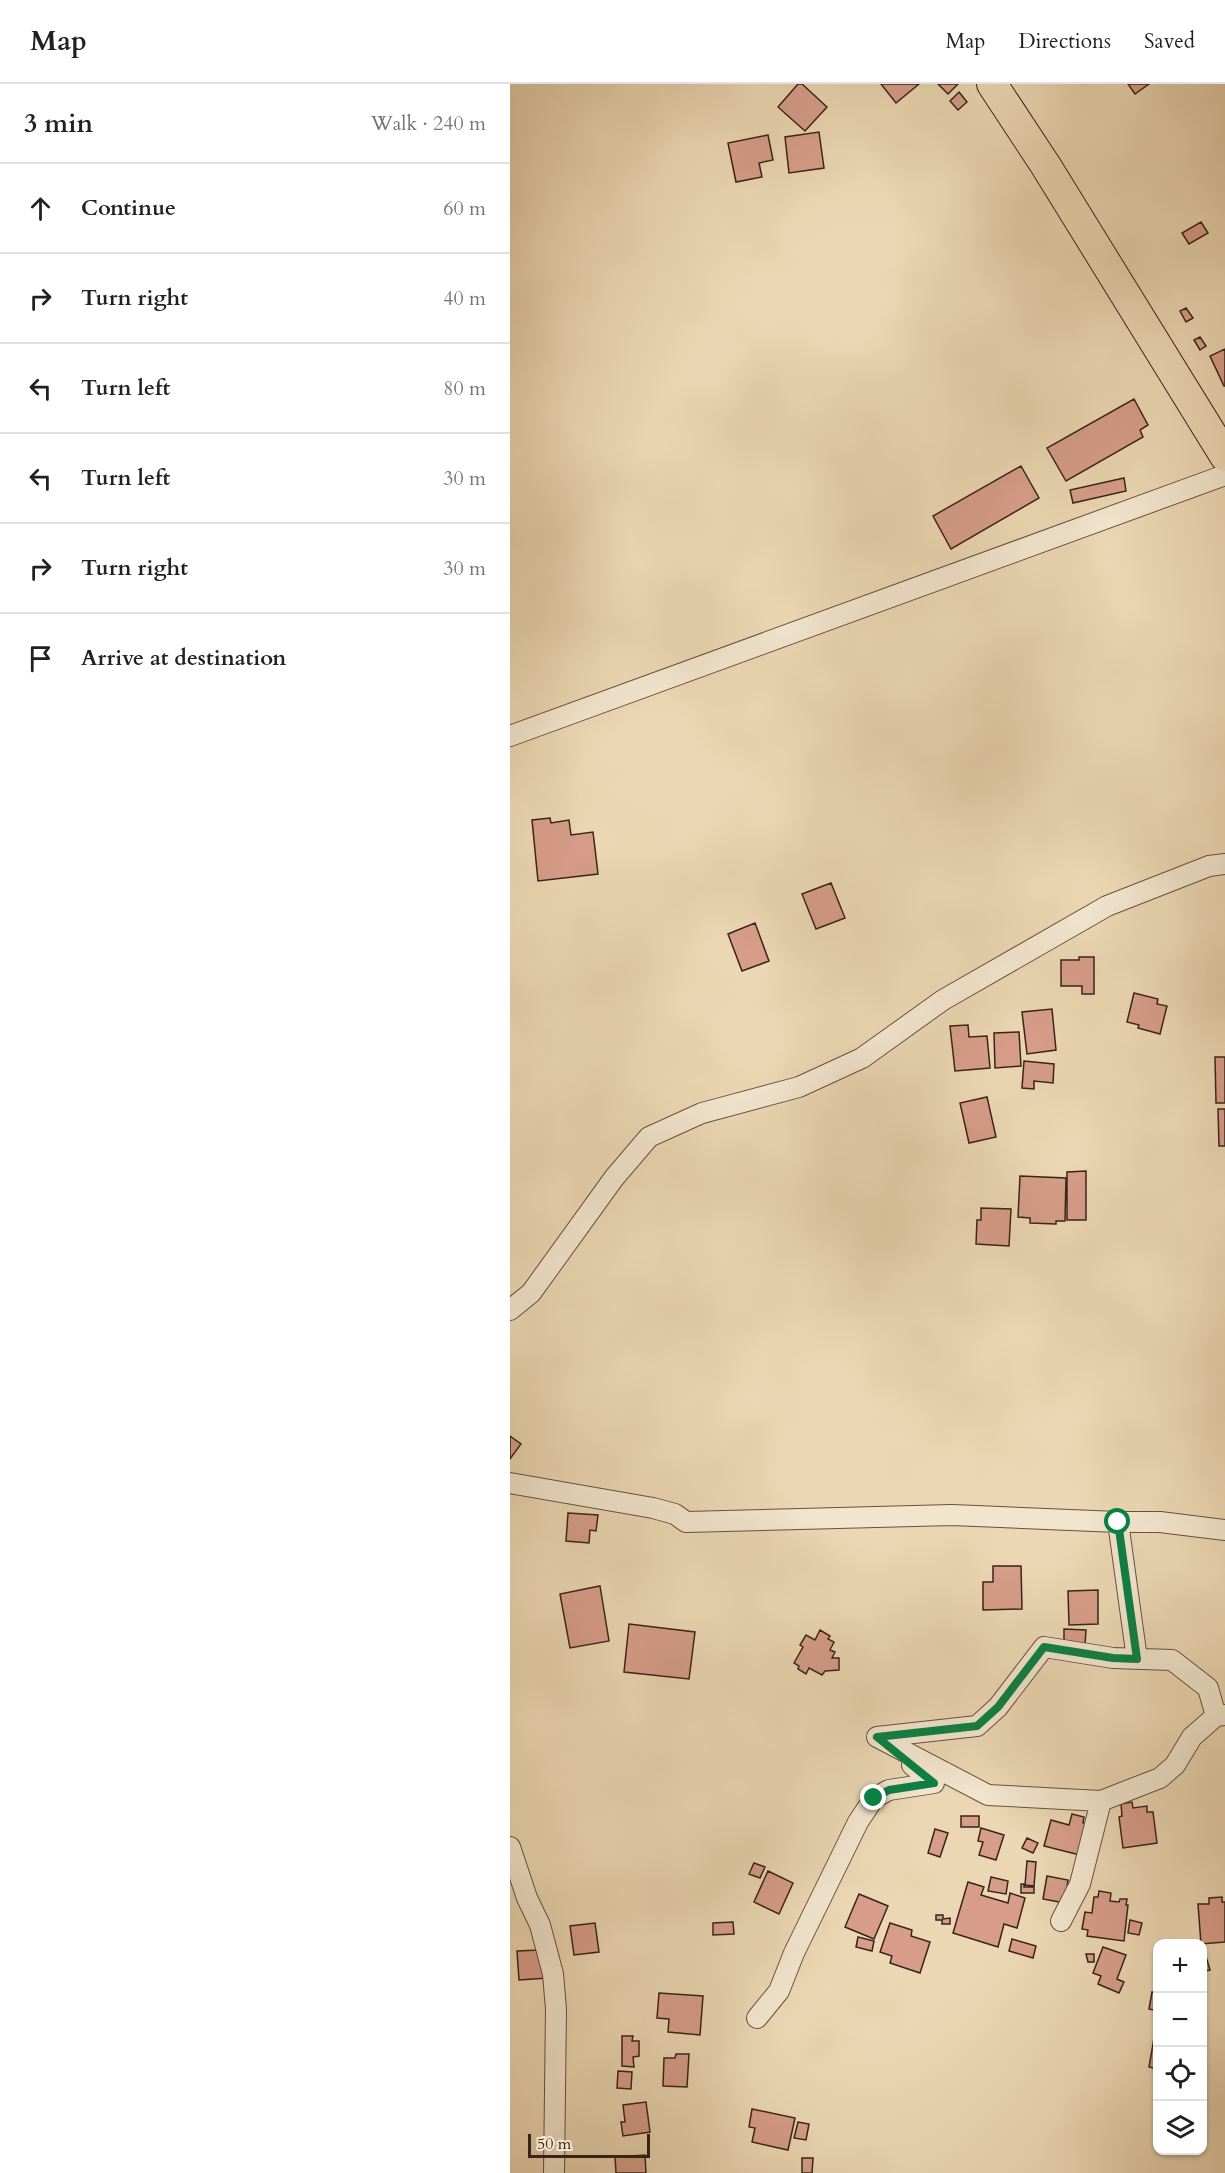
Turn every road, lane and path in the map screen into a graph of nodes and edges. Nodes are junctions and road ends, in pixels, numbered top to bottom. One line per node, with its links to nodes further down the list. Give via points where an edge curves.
1 (992, 84): 2 (main road)
2 (1225, 456)
3 (1225, 476): 4 (street)
4 (510, 736)
5 (1225, 864): 6 (street, via 1209,866 1107,906 943,1000 862,1058 799,1087 702,1113 649,1137 614,1178 531,1293)
6 (510, 1310)
7 (510, 1483): 8 (street, via 653,1508 675,1514 686,1522 952,1515)
8 (1118, 1522): 9 (street, via 1160,1522); 10 (street)
9 (1225, 1530)
10 (1137, 1659): 11 (street, via 1172,1660 1208,1688); 12 (street, via 1044,1647 998,1707 977,1726)
11 (1221, 1716): 13 (street, via 1192,1737 1175,1765 1160,1778)
12 (877, 1737): 13 (street, via 988,1795); 16 (street, via 934,1783 889,1790 874,1798 858,1822 779,1990)
13 (1101, 1801): 15 (street, via 1080,1884)
14 (510, 1847): 17 (street, via 540,1925 553,1974)
15 (1061, 1921)
16 (758, 2018)
17 (554, 2173)

